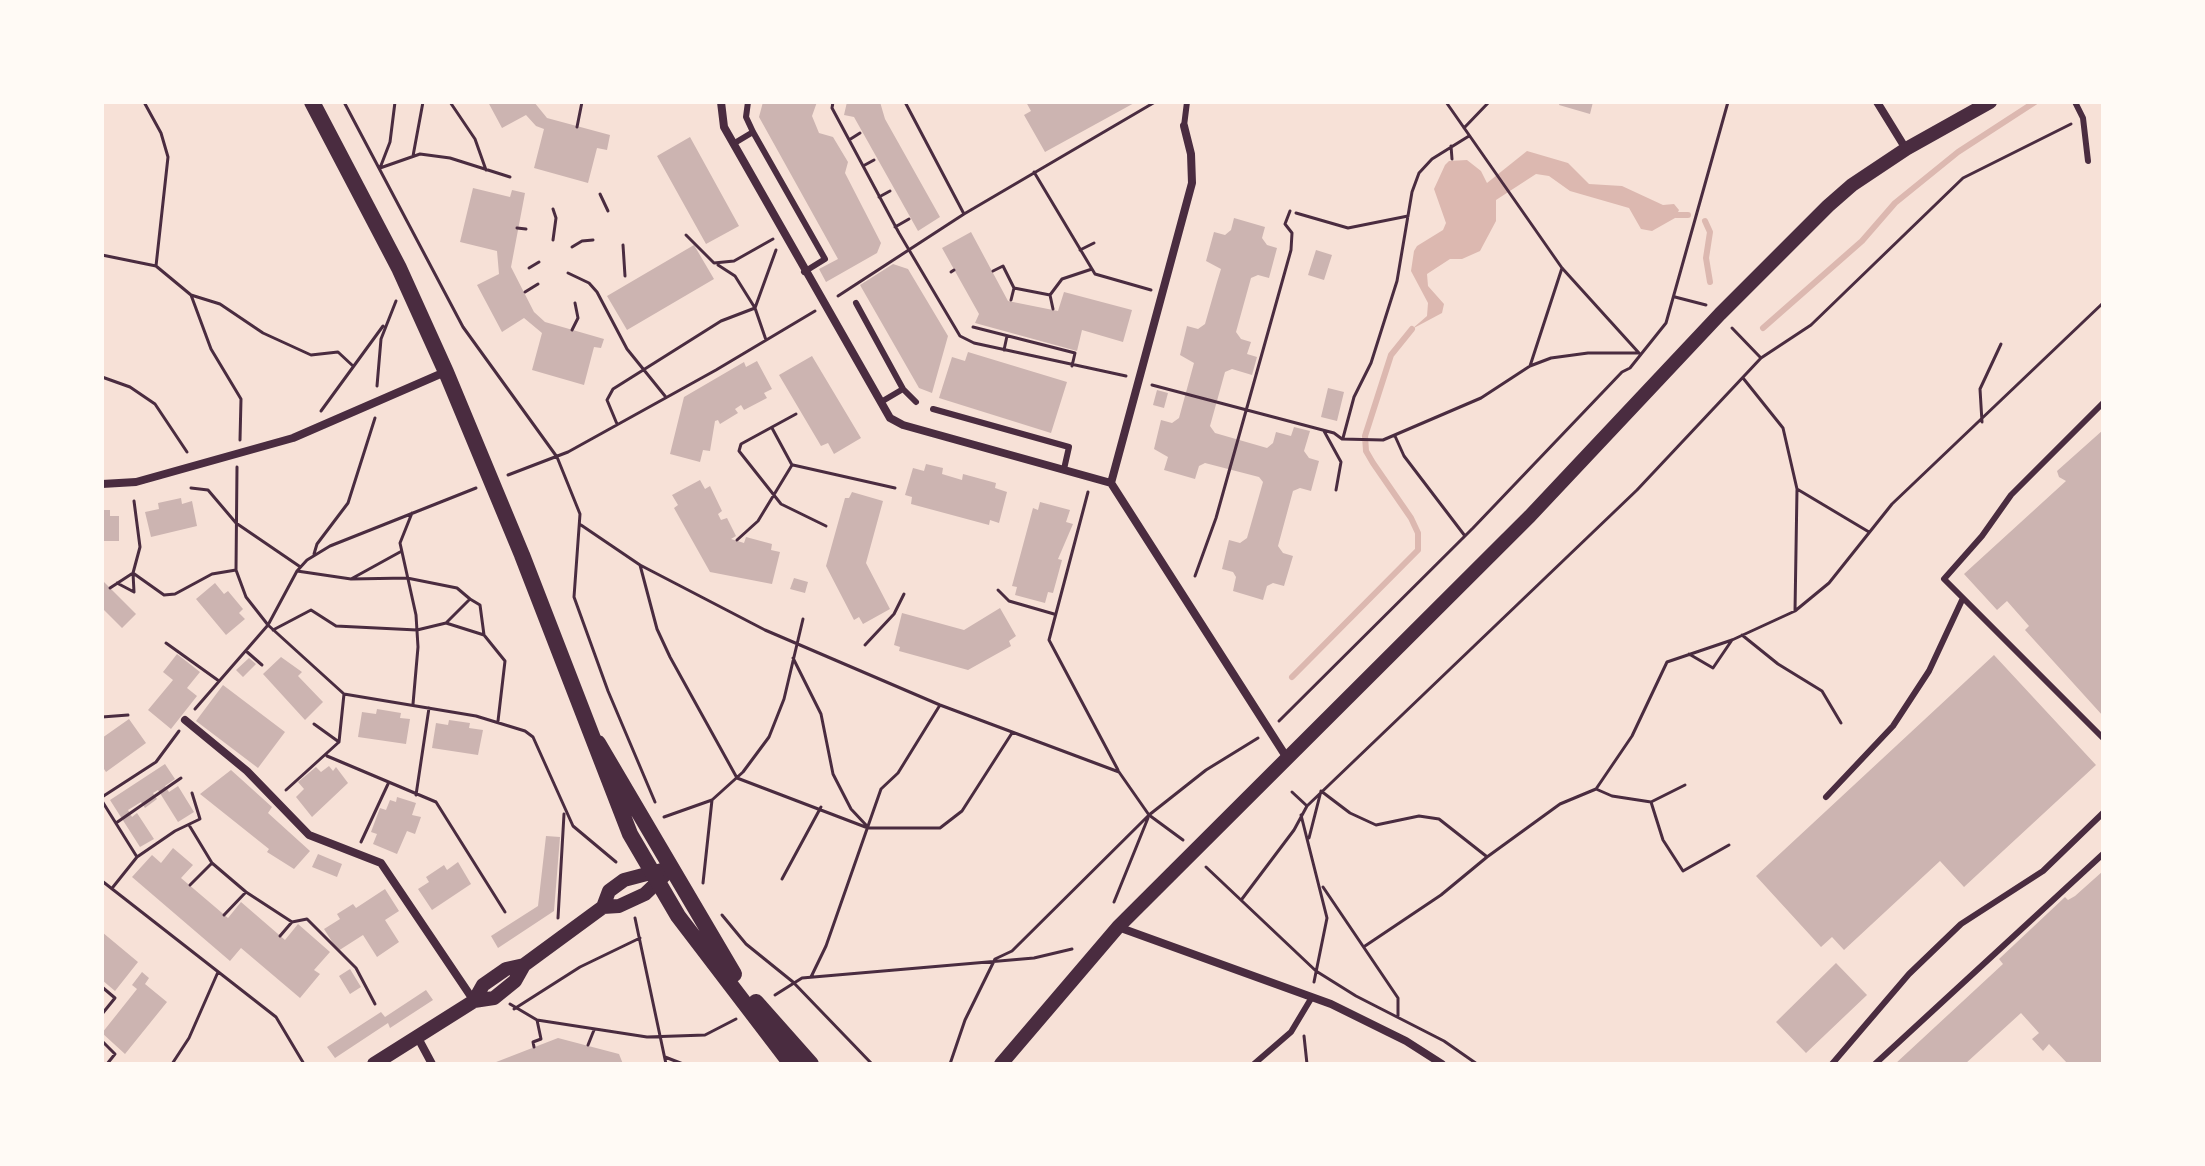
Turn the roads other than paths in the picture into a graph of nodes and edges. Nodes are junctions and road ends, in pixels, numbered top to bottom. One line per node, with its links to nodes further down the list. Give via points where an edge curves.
1 (312, 102): 15 (main road)
2 (721, 102): 10 (street)
3 (748, 102): 9 (lane, via 746,117)
4 (1187, 102): 8 (lane)
5 (1877, 102): 11 (street)
6 (1990, 102): 11 (street)
7 (2075, 102): 12 (lane, via 2083,118)
8 (1184, 126): 22 (street, via 1192,183)
9 (753, 132): 10 (lane); 13 (lane, via 825,259)
10 (733, 144): 13 (street)
11 (1906, 149): 28 (street, via 1828,206 1530,516)
12 (2088, 161)
13 (804, 272): 18 (street)
14 (856, 303): 16 (lane)
15 (446, 372): 23 (street, via 324,427 136,482); 27 (main road)
16 (903, 389): 17 (lane); 18 (lane)
17 (916, 402)
18 (879, 403): 21 (street, via 903,425)
19 (2103, 403): 24 (lane, via 2011,495 1944,579)
20 (933, 409): 21 (lane, via 1069,447)
21 (1064, 469): 22 (street)
22 (1111, 483): 28 (street)
23 (102, 484)
24 (1963, 598): 26 (lane); 29 (lane, via 1929,671 1893,726)
25 (185, 720): 37 (street, via 309,835 381,863)
26 (2103, 738)
27 (595, 739): 32 (main road); 33 (main road, via 600,763)
28 (1287, 758): 35 (street)
29 (1826, 797)
30 (2103, 813): 46 (lane, via 2043,871 1961,924 1909,974)
31 (2103, 854): 47 (lane)
32 (671, 869): 33 (street); 43 (main road, via 725,962)
33 (653, 879): 34 (street, via 632,901); 34 (street, via 624,880 609,891); 42 (main road)
34 (603, 907): 37 (street, via 524,965 492,979)
35 (1118, 927): 36 (street); 39 (street)
36 (1312, 997): 44 (lane, via 1291,1032); 45 (street)
37 (474, 1001): 38 (street)
38 (418, 1038): 40 (street); 41 (street)
39 (1005, 1062)
40 (374, 1064)
41 (432, 1064)
42 (791, 1064)
43 (811, 1064)
44 (1254, 1064)
45 (1442, 1064)
46 (1832, 1064)
47 (1875, 1064)

